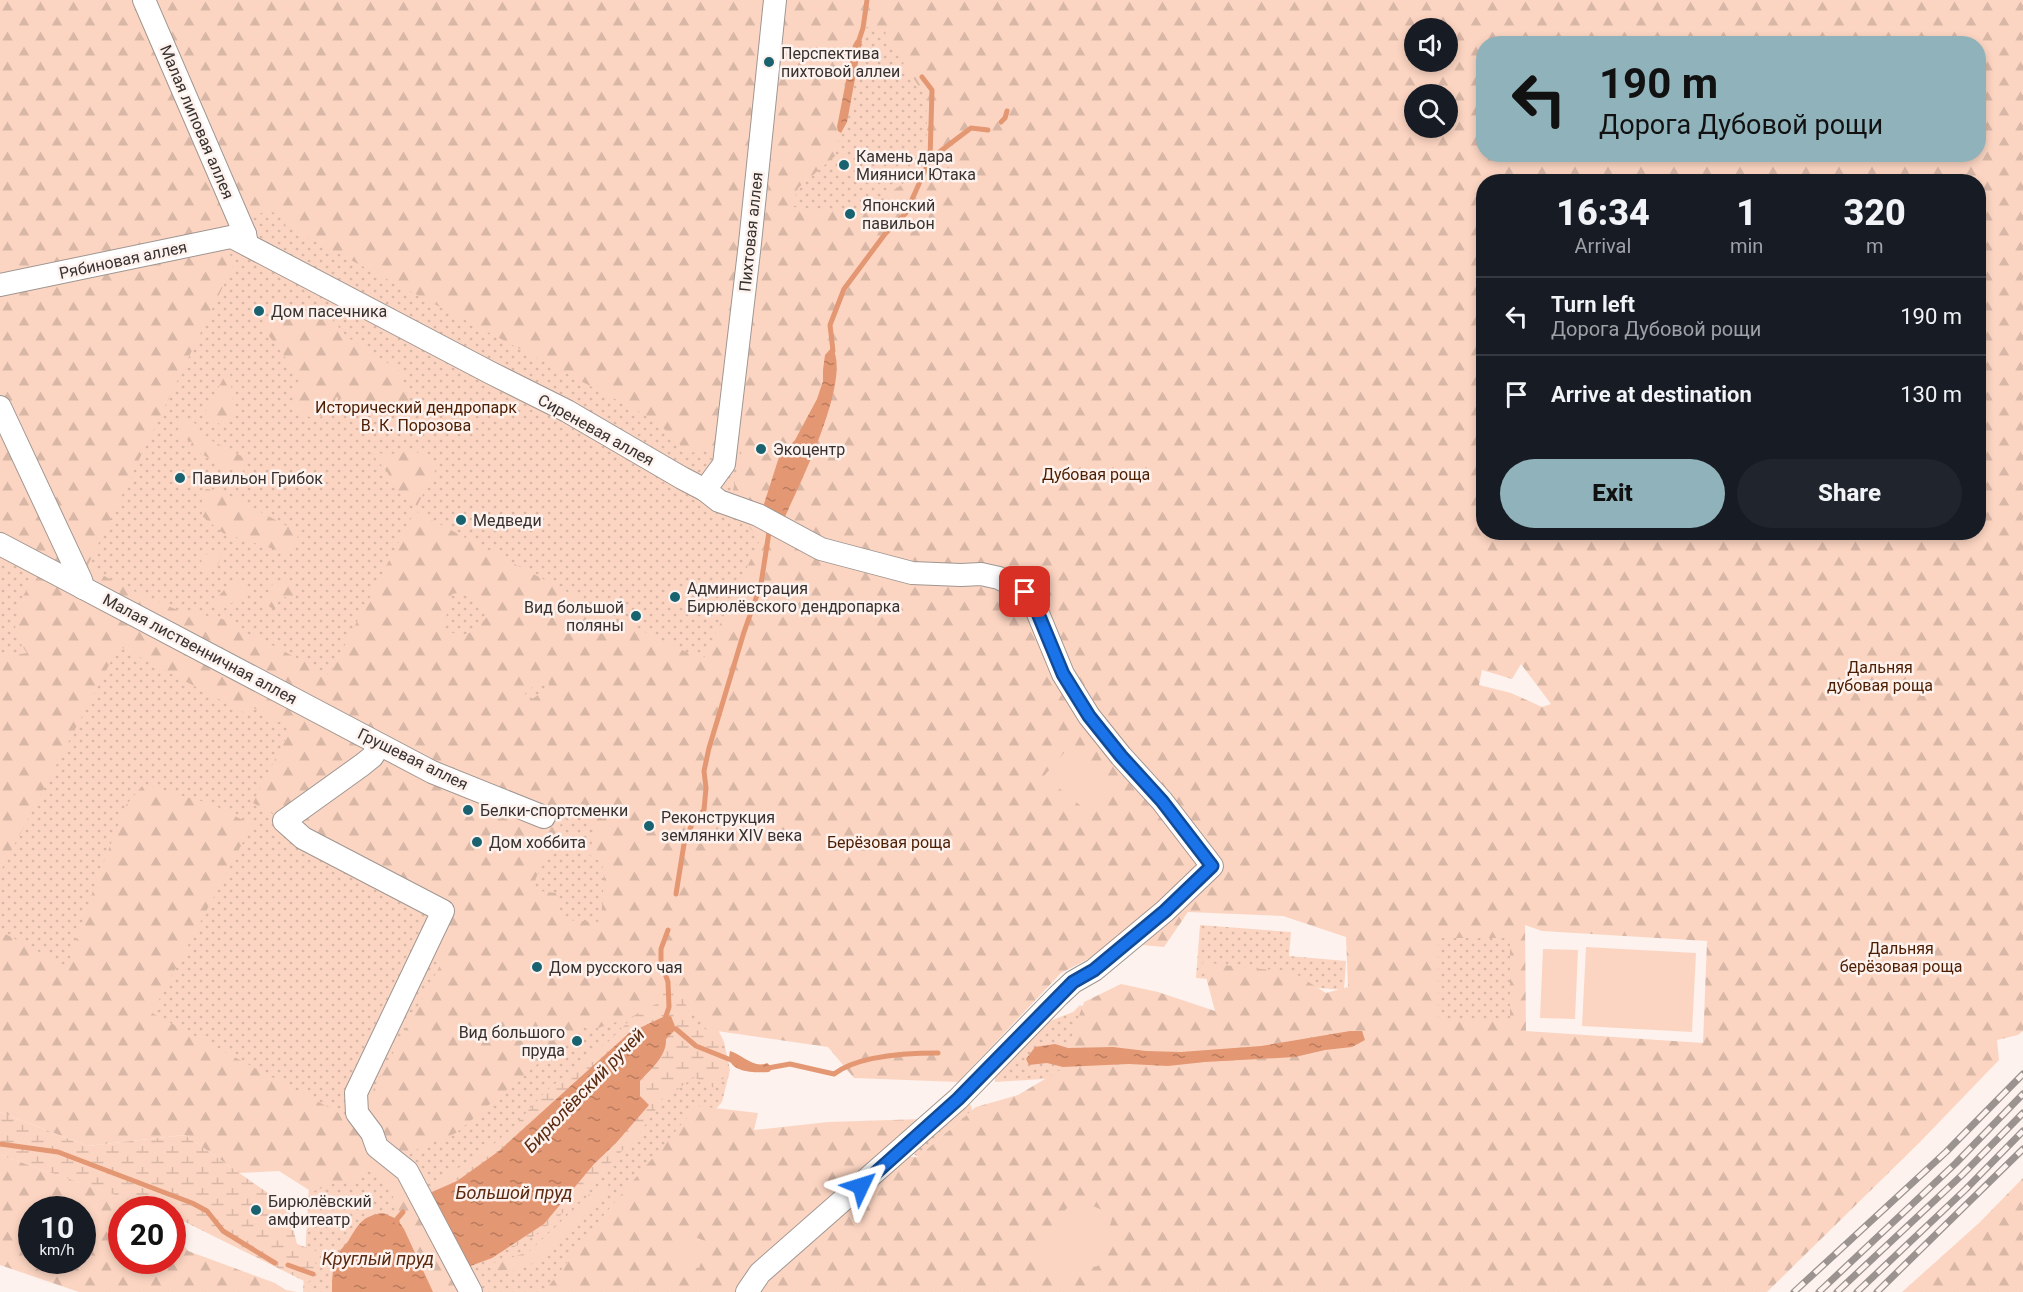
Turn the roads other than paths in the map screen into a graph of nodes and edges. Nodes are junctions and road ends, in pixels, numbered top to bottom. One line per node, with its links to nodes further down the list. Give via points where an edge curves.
1 (144, 0): 3 (lane, Малая липовая аллея)
2 (775, 0): 6 (lane, Пихтовая аллея)
3 (241, 238): 4 (lane, Рябиновая аллея); 7 (lane, Сиреневая аллея, via 319,284 567,411)
4 (0, 285)
5 (0, 407): 10 (lane)
6 (724, 464): 7 (lane); 8 (lane)
7 (682, 478): 8 (lane, Сиреневая аллея)
8 (705, 490): 15 (lane, Сиреневая аллея, via 719,501 758,515 822,549 912,573 981,574 999,578 1025,592 1032,599 1063,674 1089,716 1212,866 1165,911 1094,970 1073,982 958,1099 760,1273)
9 (0, 544): 10 (lane, Малая лиственничная аллея)
10 (82, 588): 11 (lane, Малая лиственничная аллея)
11 (317, 711): 12 (lane, Грушевая аллея)
12 (380, 745): 13 (lane, Грушевая аллея, via 432,772); 14 (lane, via 362,765 284,822 303,838 443,911 356,1093 356,1109 377,1147 407,1172)
13 (544, 817)
14 (471, 1292)
15 (747, 1292)

